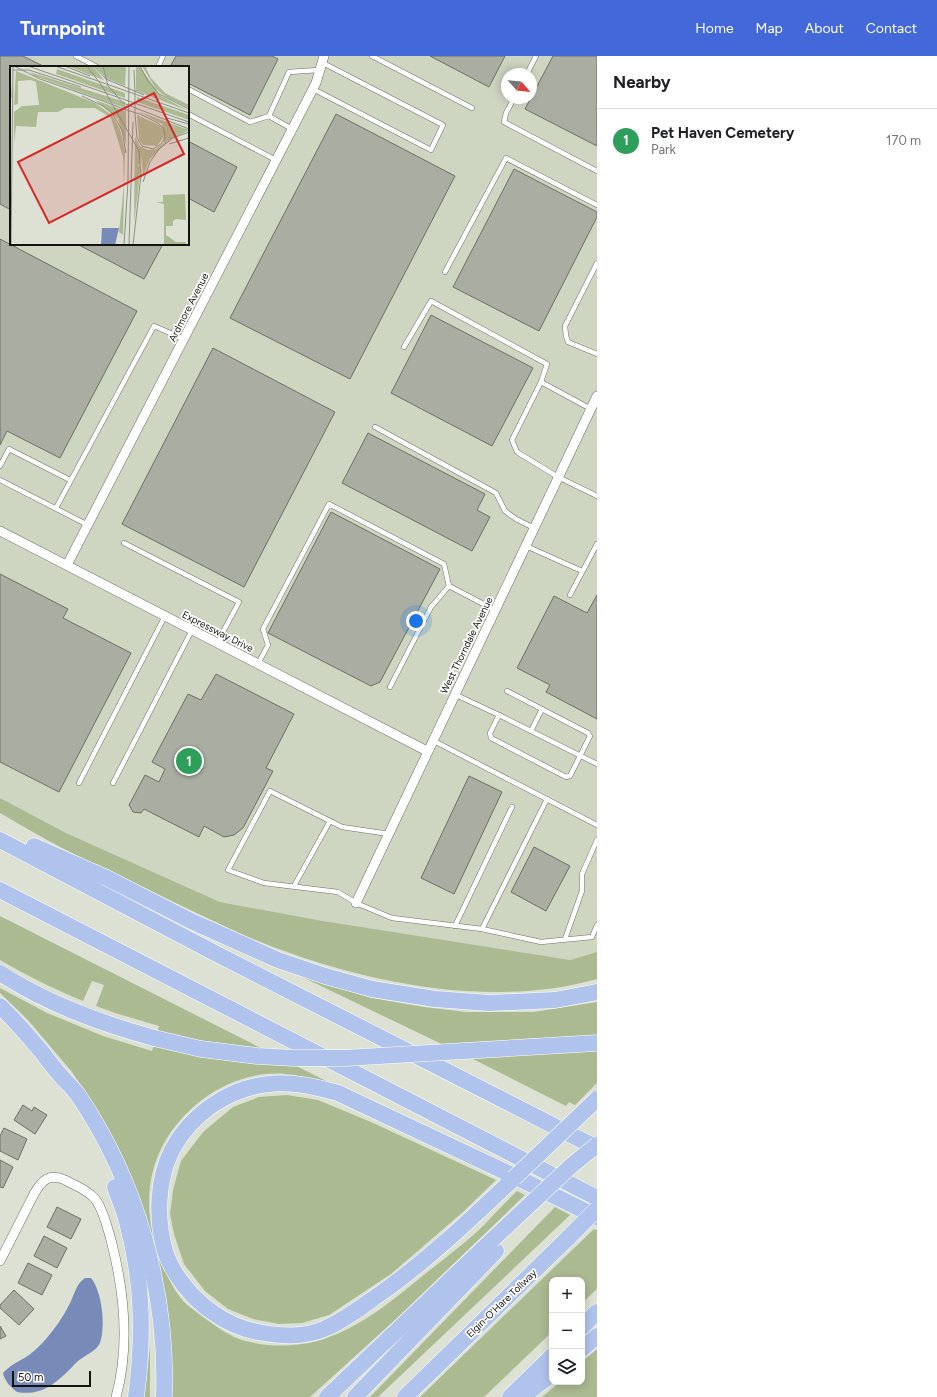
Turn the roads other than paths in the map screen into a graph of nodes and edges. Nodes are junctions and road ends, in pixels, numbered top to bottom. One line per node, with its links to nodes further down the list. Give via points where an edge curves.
1 (76, 56): 6 (lane)
2 (163, 56): 7 (lane)
3 (372, 56): 12 (lane)
4 (536, 56): 8 (lane)
5 (323, 63): 9 (street, Ardmore Avenue); 9 (lane, via 443,125 431,150); 14 (lane, via 290,72)
6 (95, 66)
7 (158, 66)
8 (530, 68)
9 (313, 89): 15 (street, Ardmore Avenue)
10 (189, 90): 14 (lane, via 250,122)
11 (511, 104): 17 (lane, via 504,122)
12 (472, 108)
13 (189, 115): 16 (lane)
14 (269, 116): 15 (lane)
15 (292, 129): 16 (street, Ardmore Avenue)
16 (276, 160): 21 (street, Ardmore Avenue)
17 (597, 171)
18 (597, 205): 20 (lane, via 506,158)
19 (597, 263): 23 (lane, via 565,326 568,342)
20 (445, 272)
21 (184, 340): 31 (lane, via 154,326); 34 (street, Ardmore Avenue)
22 (404, 347): 24 (lane, via 431,301 547,364)
23 (597, 354)
24 (541, 382): 26 (lane); 29 (lane, via 512,440 517,452)
25 (597, 396): 26 (street, West Thorndale Avenue)
26 (591, 409): 29 (street, West Thorndale Avenue)
27 (375, 427): 35 (lane, via 496,493 505,511)
28 (0, 466): 31 (lane, via 9,449)
29 (558, 477): 32 (lane); 35 (street, West Thorndale Avenue)
30 (0, 480): 33 (lane)
31 (70, 480): 33 (lane)
32 (597, 496)
33 (56, 508): 34 (lane)
34 (88, 525): 40 (street, Ardmore Avenue)
35 (534, 528): 39 (street, West Thorndale Avenue)
36 (0, 530): 40 (street, Expressway Drive)
37 (124, 543): 47 (lane, via 239,602)
38 (597, 544): 41 (lane)
39 (526, 546): 41 (lane); 44 (street, West Thorndale Avenue)
40 (67, 565): 45 (street, Expressway Drive)
41 (582, 571): 43 (lane)
42 (449, 586): 44 (lane); 48 (lane, via 444,564 328,504 264,629 268,645); 49 (lane, via 431,607)
43 (570, 595)
44 (495, 610): 51 (street, West Thorndale Avenue)
45 (165, 616): 46 (street, Expressway Drive); 59 (lane)
46 (192, 630): 47 (street, Expressway Drive); 60 (lane)
47 (217, 643): 48 (street, Expressway Drive)
48 (258, 664): 56 (street, Expressway Drive)
49 (390, 687)
50 (507, 691): 52 (lane)
51 (454, 694): 53 (lane); 55 (street, West Thorndale Avenue)
52 (542, 709): 54 (lane); 57 (lane, via 588,733 590,736)
53 (499, 715): 54 (lane); 57 (lane, via 490,733 491,738 566,777 570,776)
54 (531, 731): 57 (lane)
55 (432, 740): 56 (street, West Thorndale Avenue); 61 (lane)
56 (427, 751): 66 (street, West Thorndale Avenue)
57 (580, 756): 58 (lane)
58 (597, 764)
59 (79, 783)
60 (113, 784)
61 (546, 799): 64 (lane); 74 (lane)
62 (512, 807): 73 (lane)
63 (330, 821): 66 (lane, via 342,827); 69 (lane); 69 (lane, via 270,791 228,870 264,883)
64 (597, 825)
65 (0, 832): 77 (highway, via 107,878 240,944 325,976 380,990 435,999 489,1003 555,1000)
66 (389, 834): 71 (street, West Thorndale Avenue)
67 (0, 840): 82 (highway, via 211,951)
68 (597, 840): 75 (lane, via 582,874 582,891)
69 (294, 886): 71 (lane, via 338,892)
70 (0, 890): 84 (highway)
71 (356, 903): 73 (lane, via 392,918)
72 (597, 925): 75 (lane, via 592,937)
73 (455, 926): 74 (lane)
74 (482, 929): 75 (lane, via 541,942)
75 (565, 940)
76 (0, 973): 79 (highway, bridge, via 50,1001 95,1020 201,1049 257,1056 345,1058)
77 (597, 992)
78 (0, 1006): 80 (highway)
79 (597, 1043)
80 (60, 1075): 96 (highway, via 109,1171 127,1221 136,1259 141,1297 142,1340); 97 (highway, via 77,1094 95,1123 124,1181 138,1218 161,1314)
81 (597, 1099): 86 (highway, bridge, via 485,1205 420,1264 348,1317 323,1330 298,1335 276,1335 246,1330 225,1321 202,1305 185,1287 166,1253 161,1232 159,1200 172,1150 189,1126 207,1109 249,1087 291,1083 338,1093 514,1176)
82 (597, 1146): 87 (highway, bridge, via 572,1165)
83 (597, 1154): 87 (highway)
84 (597, 1198)
85 (597, 1209): 100 (highway, Elgin-O'Hare Tollway, bridge)
86 (597, 1217)
87 (494, 1246): 98 (highway); 99 (highway)
88 (0, 1261): 95 (street, via 34,1194 45,1180 54,1177 62,1179 84,1190 95,1200 103,1211 118,1271 122,1304 124,1338)
89 (597, 1312): 90 (highway)
90 (585, 1324)
91 (597, 1336): 92 (highway)
92 (585, 1346)
93 (549, 1359): 101 (highway)
94 (549, 1376): 102 (highway)
95 (116, 1397)
96 (136, 1397)
97 (164, 1397)
98 (327, 1397)
99 (355, 1397)
100 (405, 1397)
101 (510, 1397)
102 (522, 1397)

